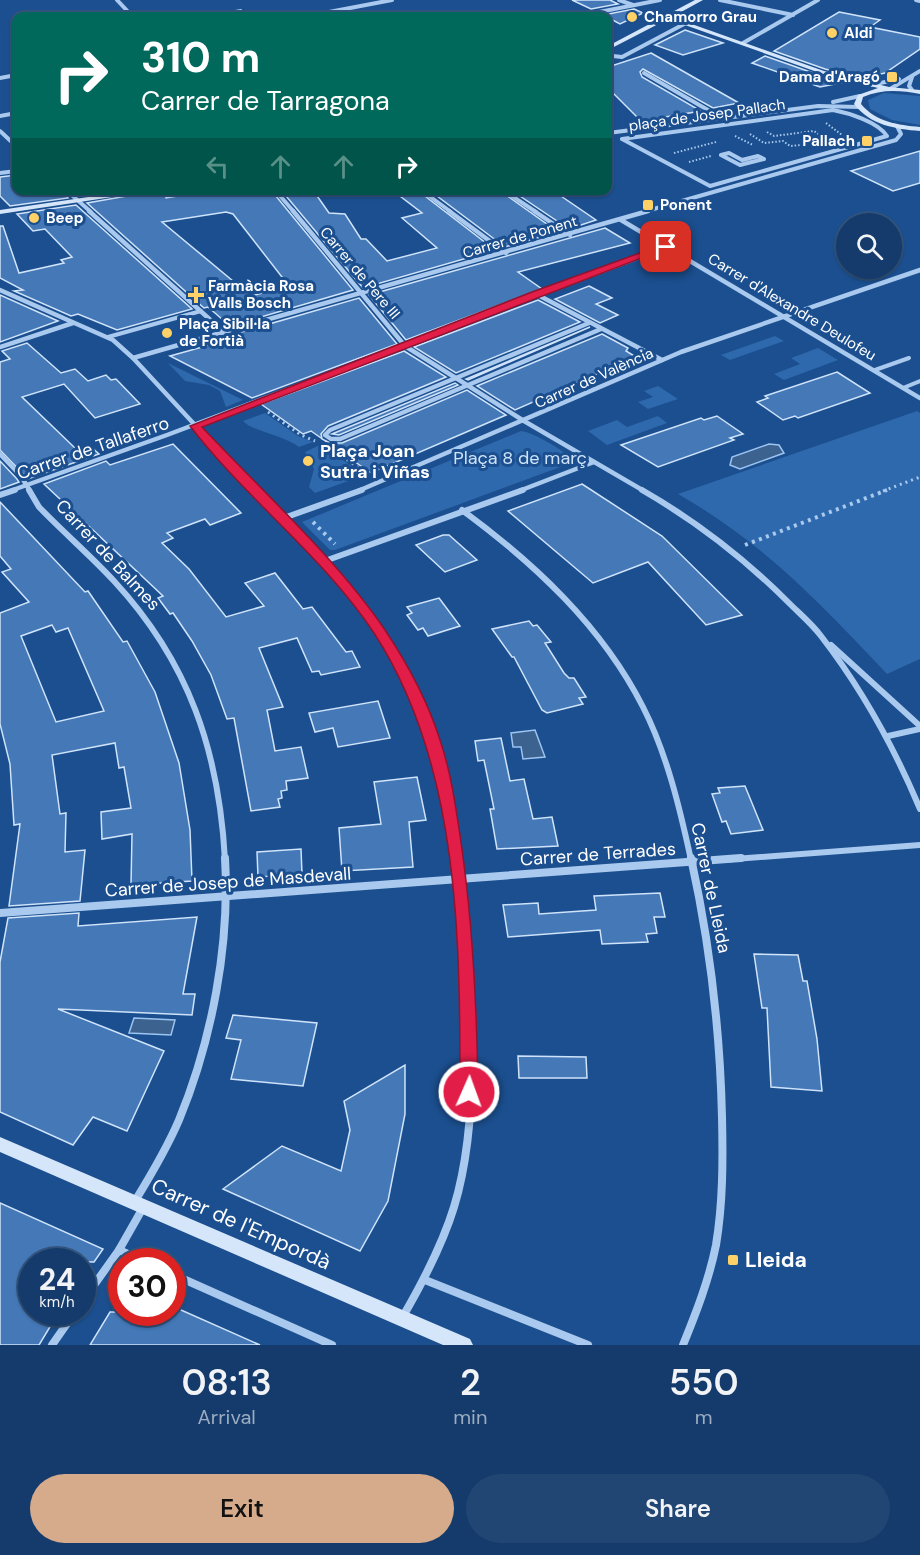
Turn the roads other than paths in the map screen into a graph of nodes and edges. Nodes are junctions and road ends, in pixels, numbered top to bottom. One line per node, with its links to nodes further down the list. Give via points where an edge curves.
1 (117, 0): 13 (street)
2 (392, 0): 15 (street)
3 (619, 0): 11 (street)
4 (660, 0): 11 (street)
5 (720, 0): 10 (street)
6 (738, 0): 10 (lane)
7 (810, 0): 9 (lane)
8 (694, 1): 18 (main road)
9 (817, 1): 17 (street)
10 (734, 3): 17 (street)
11 (634, 5): 16 (street)
12 (241, 10): 14 (lane)
13 (128, 12)
14 (229, 12)
15 (329, 12)
16 (599, 12)
17 (794, 15): 20 (street)
18 (667, 17): 19 (main road); 21 (main road)
19 (686, 23): 20 (main road); 22 (street, via 622,57)
20 (743, 43): 27 (main road)
21 (612, 46)
22 (613, 56)
23 (920, 71): 25 (street)
24 (644, 73): 34 (street)
25 (912, 77): 26 (street); 30 (street, via 909,86)
26 (903, 78): 28 (street); 29 (street)
27 (855, 81): 28 (main road); 31 (main road, via 864,88)
28 (871, 85): 29 (main road)
29 (890, 89): 30 (main road); 31 (main road)
30 (916, 91)
31 (862, 95): 32 (street); 33 (main road, via 857,101)
32 (818, 106): 33 (street); 34 (street)
33 (859, 107): 35 (main road, via 875,119)
34 (721, 118): 38 (street)
35 (897, 126): 36 (main road); 49 (street, Carrer de Ponent, via 901,134 896,140)
36 (920, 129)
37 (0, 131): 40 (street)
38 (612, 133)
39 (885, 137): 39 (street, plaça de Josep Pallach, via 710,186 622,139 831,110 845,112 883,130)
40 (12, 142)
41 (758, 156): 41 (street, via 764,159 740,165 721,155 729,153 742,160)
42 (71, 195): 47 (street)
43 (120, 195): 47 (main road)
44 (279, 195): 55 (street, Carrer de Pere III)
45 (428, 195): 52 (street)
46 (510, 195): 50 (street)
47 (77, 201): 48 (main road); 57 (street)
48 (0, 212)
49 (621, 220): 50 (street, Carrer de Ponent); 51 (street, Carrer d'Alexandre Deulofeu)
50 (570, 235): 52 (street, Carrer de Ponent)
51 (666, 247): 56 (street, Carrer de Tallaferro); 58 (street, Carrer d'Alexandre Deulofeu)
52 (506, 253): 55 (street, Carrer de Ponent)
53 (920, 270): 58 (street, Carrer de València)
54 (0, 290): 59 (street)
55 (364, 294): 62 (street, Carrer de Ponent); 64 (street, Carrer de Pere III)
56 (536, 294): 60 (street); 64 (street, Carrer de Tallaferro)
57 (201, 311): 62 (street); 63 (lane)
58 (786, 316): 68 (street, Carrer de València); 69 (street, Carrer d'Alexandre Deulofeu)
59 (74, 323): 63 (street); 65 (street)
60 (589, 323): 61 (street); 70 (street)
61 (601, 329): 68 (street); 72 (street)
62 (225, 333): 66 (street, Carrer de Ponent)
63 (108, 337): 66 (street)
64 (405, 346): 70 (street, Carrer de Pere III); 76 (street, Carrer de Tallaferro)
65 (0, 347)
66 (133, 358): 76 (street)
67 (909, 358): 69 (lane)
68 (662, 360): 75 (street, Carrer de València)
69 (875, 370): 73 (street, Carrer d'Alexandre Deulofeu)
70 (454, 378): 72 (street, Carrer de Pere III); 72 (street, via 325,435 340,439)
71 (920, 381): 73 (lane)
72 (465, 385): 75 (street, Carrer de Pere III)
73 (903, 388): 74 (street, Carrer d'Alexandre Deulofeu)
74 (920, 398)
75 (524, 422): 78 (street, Carrer de Pere III); 82 (street, Carrer de València, via 381,483)
76 (195, 426): 79 (street, Carrer de Tallaferro); 82 (street)
77 (0, 454): 79 (street, Carrer de Balmes)
78 (594, 462): 81 (street); 84 (street, Carrer de Pere III, via 666,504 730,551 764,578)
79 (28, 486): 80 (street, Carrer de Tallaferro); 91 (street, Carrer de Balmes, via 32,500 80,544 144,614 184,680 215,767 225,831)
80 (0, 495)
81 (462, 510): 83 (street); 89 (street, Carrer de Lleida, via 538,570 591,627 637,695 667,765)
82 (281, 519): 83 (street)
83 (322, 562): 90 (street, via 379,631 411,686 433,740)
84 (820, 634): 85 (street); 86 (street)
85 (920, 727): 86 (street)
86 (888, 736): 87 (street)
87 (920, 809)
88 (920, 845): 89 (street, Carrer de Terrades)
89 (693, 862): 90 (street, Carrer de Terrades); 106 (street, Carrer de Lleida, via 716,1004 722,1080 722,1188 712,1258 701,1302)
90 (459, 880): 91 (street, Carrer de Josep de Masdevall); 98 (street, via 471,1060 466,1151 455,1204)
91 (224, 897): 92 (street, Carrer de Josep de Masdevall); 94 (street, Carrer de Balmes, via 219,972 202,1048 182,1111)
92 (0, 913)
93 (0, 1144): 94 (main road, Carrer de l'Empordà)
94 (140, 1203): 95 (street, Carrer de Balmes); 100 (main road, Carrer de l'Empordà)
95 (119, 1248)
96 (108, 1264): 99 (street, Carrer de Balmes)
97 (186, 1280): 103 (street)
98 (425, 1280): 100 (street); 105 (street)
99 (96, 1282)
100 (402, 1319): 104 (main road, Carrer de l'Empordà)
101 (65, 1326): 102 (street)
102 (52, 1345)
103 (332, 1345)
104 (464, 1345)
105 (588, 1345)
106 (683, 1345)

